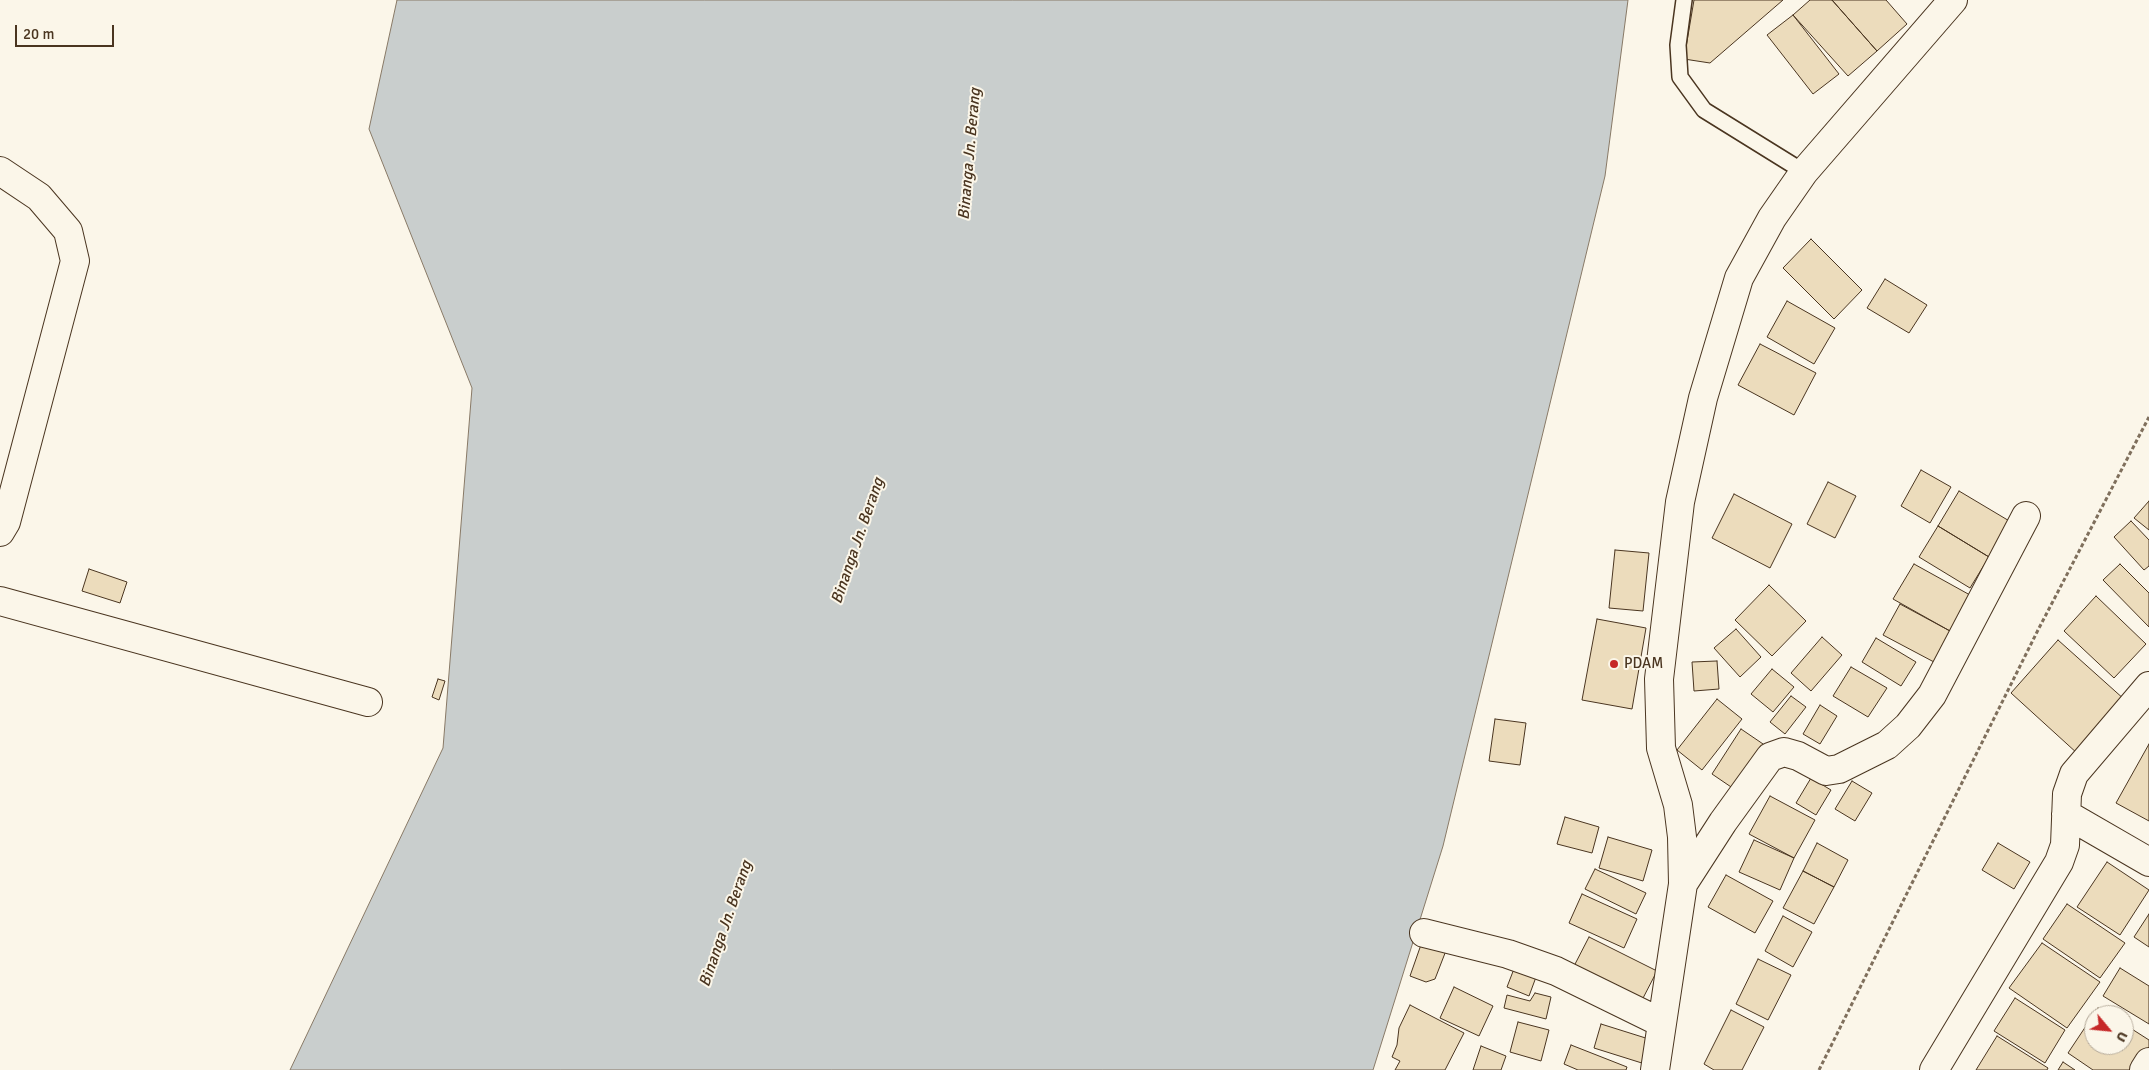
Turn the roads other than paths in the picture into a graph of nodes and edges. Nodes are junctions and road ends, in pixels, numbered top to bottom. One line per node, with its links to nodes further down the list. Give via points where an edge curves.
1 (1684, 0): 4 (lane, via 1678,45 1680,76 1704,110)
2 (1953, 0): 4 (street)
3 (0, 171): 6 (street, via 39,197 68,231 75,261 6,522)
4 (1804, 172): 12 (street, via 1772,218 1739,278 1703,398 1680,502 1659,679 1661,748 1678,805)
5 (2026, 516): 12 (street, via 1932,694 1908,726 1886,745 1839,770 1826,771 1784,752 1770,757)
6 (0, 532)
7 (0, 601): 9 (street)
8 (2149, 686): 10 (street, via 2074,774 2067,794)
9 (368, 702)
10 (2066, 814): 11 (street); 17 (street, via 2065,845 2059,862)
11 (2149, 862)
12 (1683, 884): 14 (street)
13 (1424, 933): 14 (street, via 1508,954 1556,971)
14 (1662, 1023): 16 (street)
15 (2149, 1062): 18 (street)
16 (1655, 1070)
17 (1934, 1070)
18 (2144, 1070)

